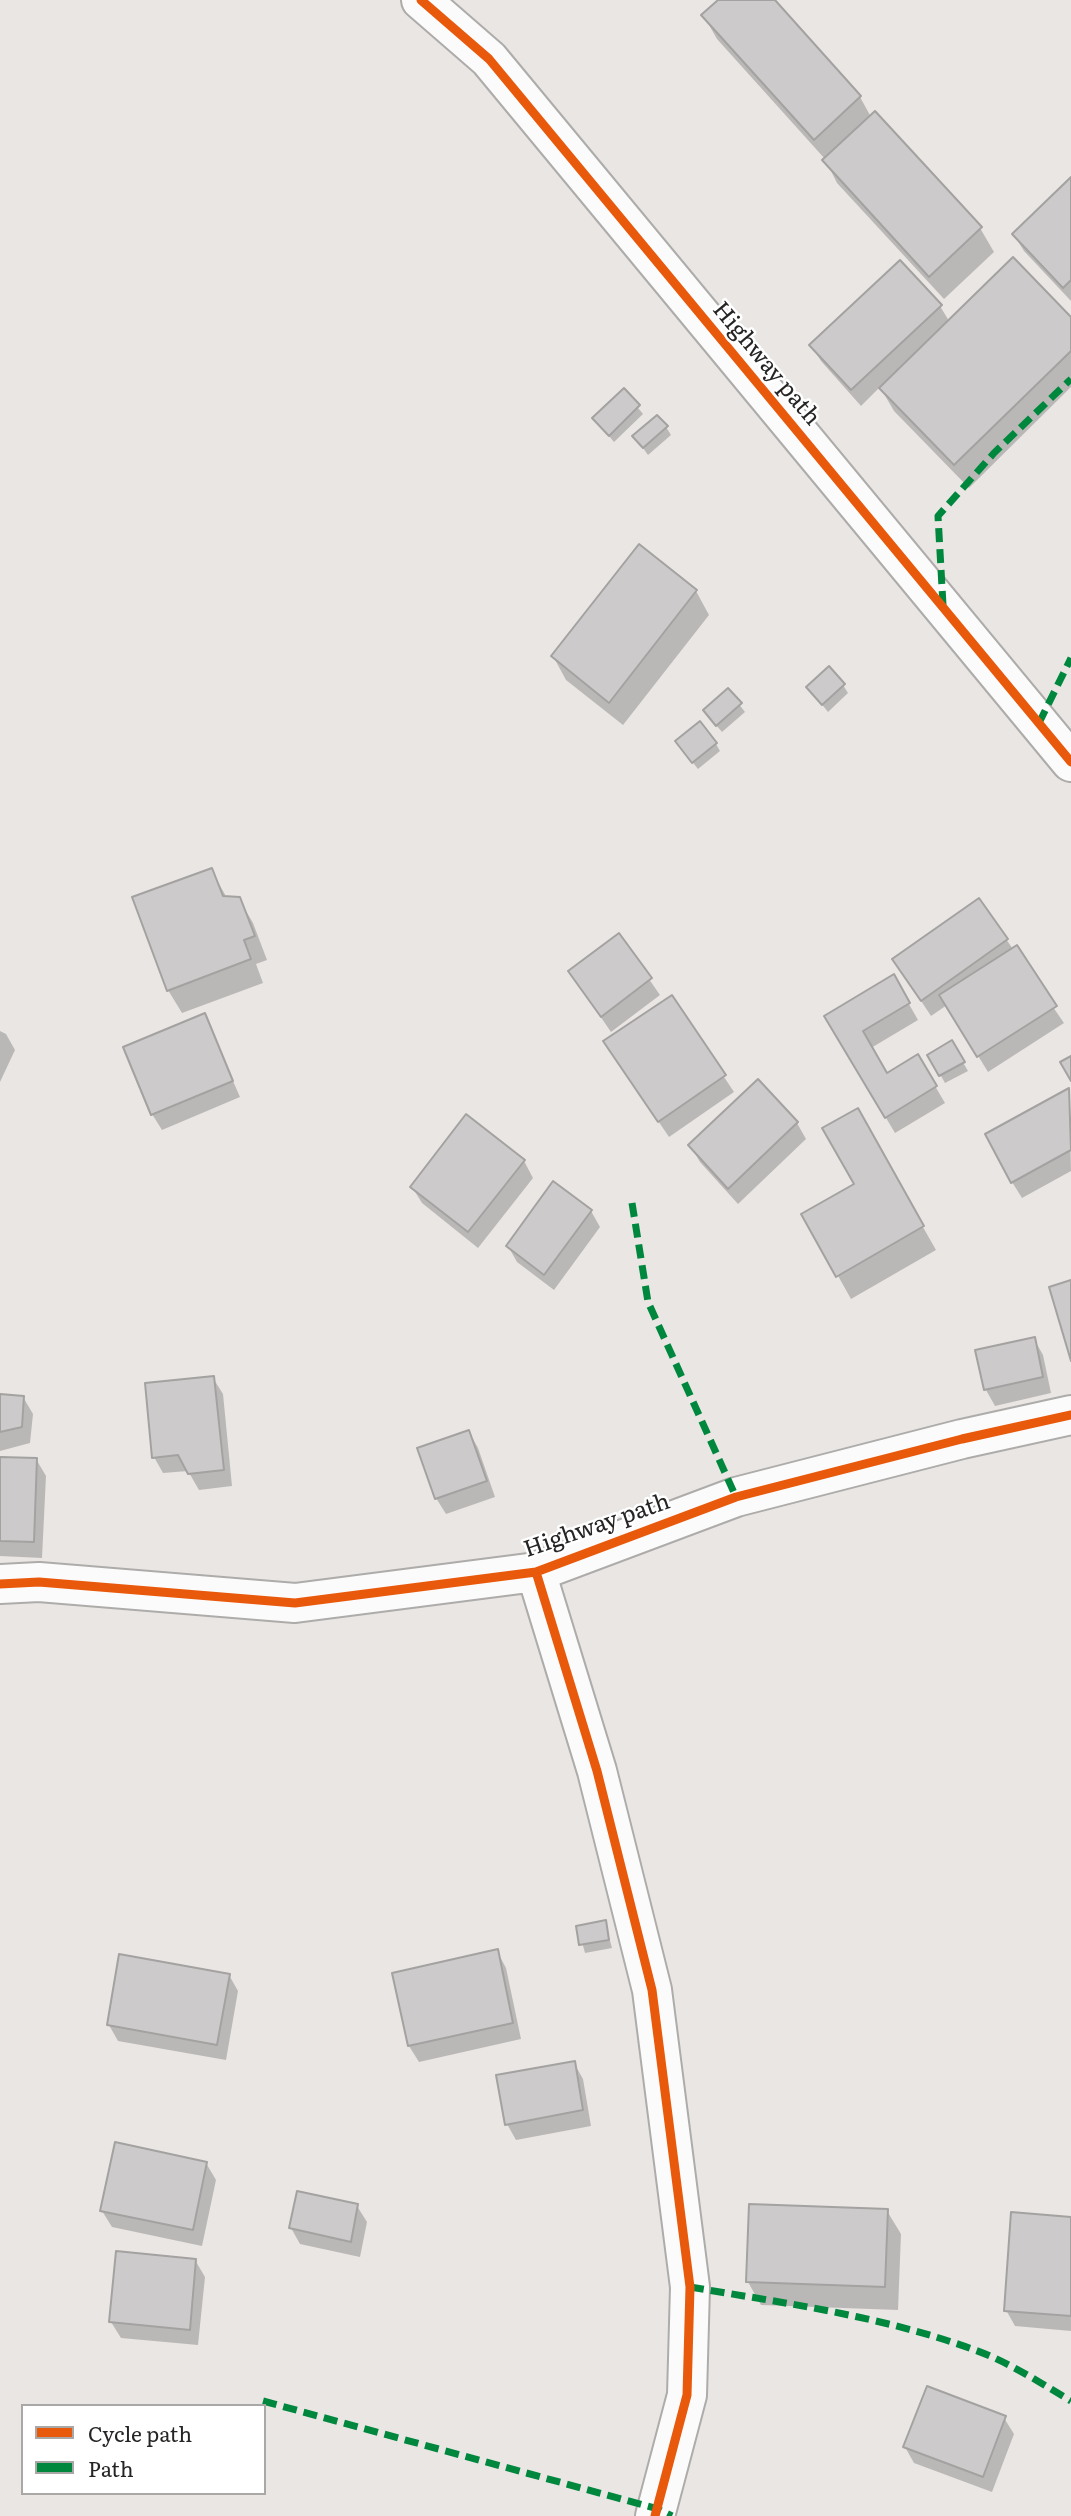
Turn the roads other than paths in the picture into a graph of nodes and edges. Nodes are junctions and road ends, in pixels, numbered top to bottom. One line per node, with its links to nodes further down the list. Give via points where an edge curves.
1 (421, 0): 2 (street, Highway path, via 489,59)
2 (1071, 762)
3 (1071, 1415): 4 (street, Highway path, via 736,1497)
4 (536, 1572): 5 (street, Highway path, via 295,1602 39,1582); 6 (street, via 597,1771 652,1990 690,2287 687,2395)
5 (0, 1584)
6 (655, 2516)

